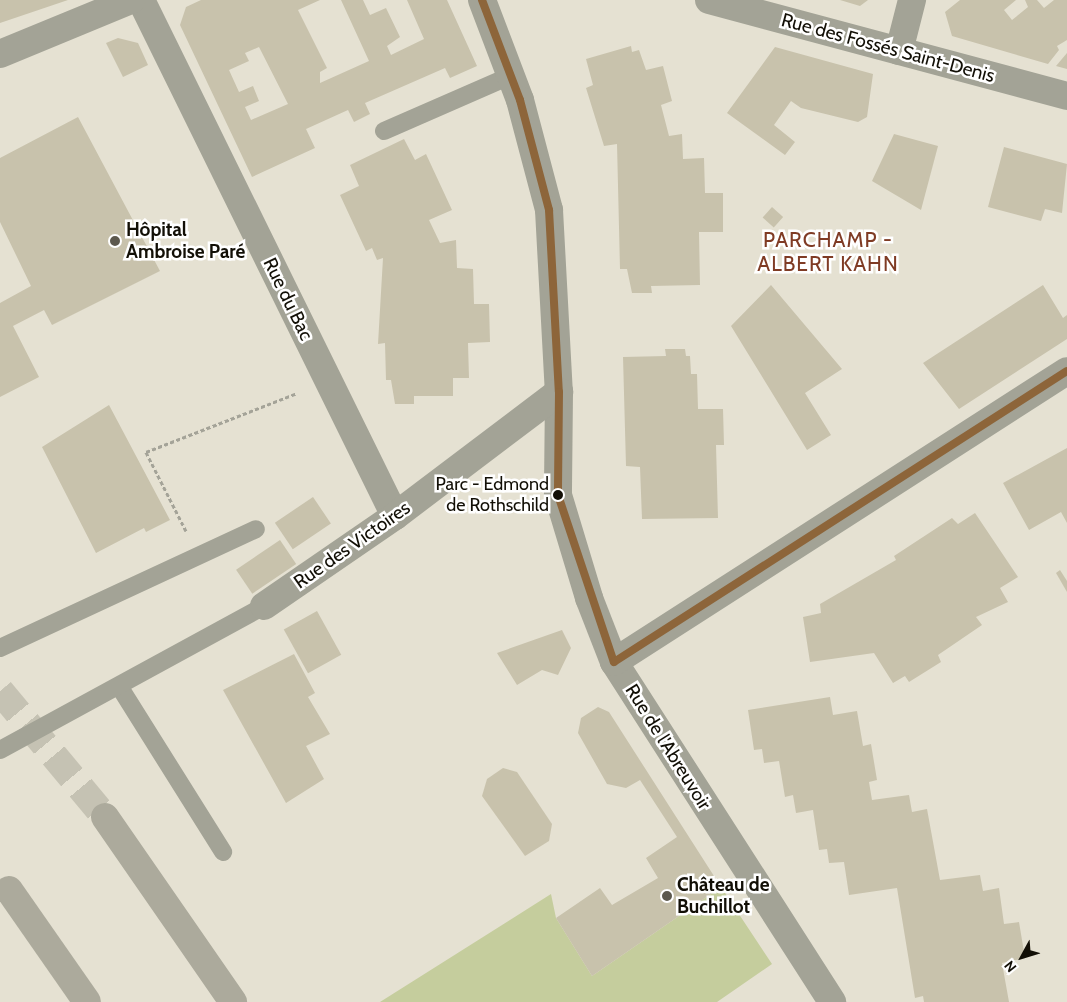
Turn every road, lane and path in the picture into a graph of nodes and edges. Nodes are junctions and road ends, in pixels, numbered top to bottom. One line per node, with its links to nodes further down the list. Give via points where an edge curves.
1 (131, 0): 7 (street)
2 (141, 0): 14 (street, Rue du Bac)
3 (482, 0): 8 (street, Rue de l'Abreuvoir)
4 (709, 0): 6 (street, Rue des Fossés Saint-Denis)
5 (912, 0): 6 (street)
6 (898, 51): 9 (street, Rue des Fossés Saint-Denis)
7 (0, 54)
8 (512, 76): 10 (lane); 13 (street, Rue de l'Abreuvoir, via 549,210)
9 (1067, 96)
10 (384, 131)
11 (1067, 371): 19 (street)
12 (302, 391): 16 (path, via 146,452)
13 (559, 392): 14 (street, Rue des Victoires); 19 (street, Rue de l'Abreuvoir, via 558,496)
14 (395, 516): 17 (street, Rue des Victoires)
15 (256, 529): 16 (lane)
16 (198, 554): 18 (lane)
17 (264, 606): 20 (lane)
18 (0, 648)
19 (614, 662): 27 (street, Rue de l'Abreuvoir)
20 (120, 686): 21 (lane); 23 (lane)
21 (0, 750)
22 (105, 817): 26 (highway)
23 (224, 852)
24 (9, 890): 25 (highway)
25 (87, 1002)
26 (232, 1002)
27 (832, 1002)

